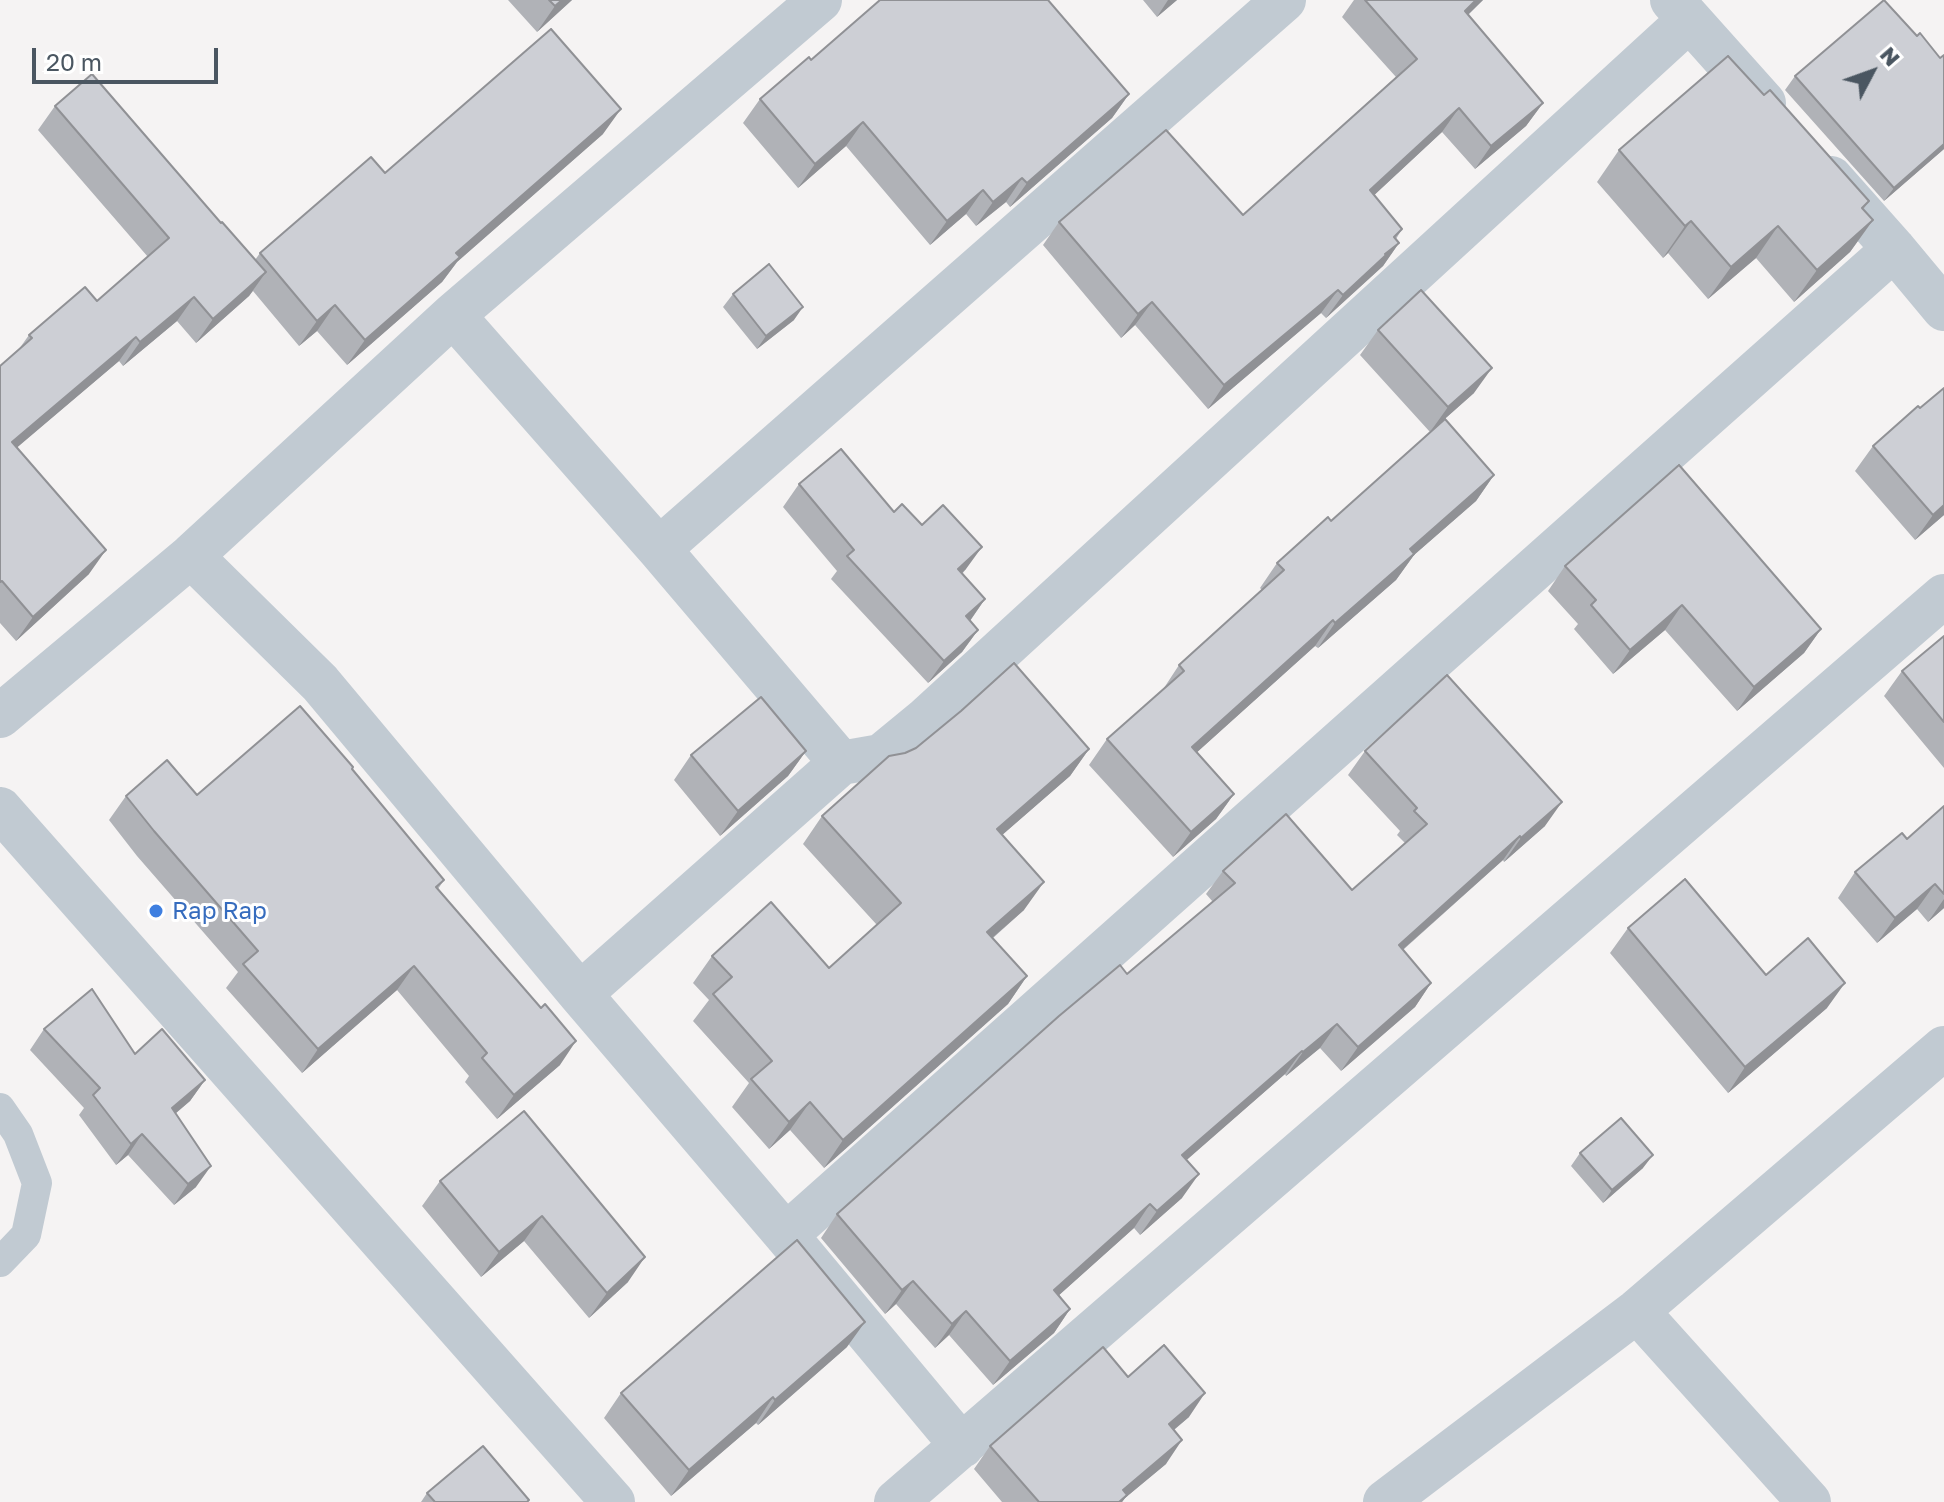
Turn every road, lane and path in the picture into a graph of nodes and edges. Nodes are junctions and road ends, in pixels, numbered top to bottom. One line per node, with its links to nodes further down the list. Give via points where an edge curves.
1 (820, 0): 6 (street)
2 (1284, 0): 7 (street)
3 (1681, 10): 4 (street); 11 (street, via 926,719 881,756)
4 (1894, 249): 5 (street); 16 (street)
5 (1944, 309)
6 (453, 315): 7 (street); 8 (street)
7 (659, 549): 11 (street)
8 (191, 556): 10 (street); 13 (street, via 320,683)
9 (1944, 596): 19 (street)
10 (0, 716)
11 (841, 763): 13 (street)
12 (0, 809): 20 (street)
13 (580, 994): 16 (street)
14 (1938, 1066): 18 (street)
15 (0, 1108): 17 (lane, via 18,1134 37,1183 26,1235)
16 (786, 1235): 19 (street)
17 (0, 1262)
18 (1637, 1311): 22 (street); 23 (street)
19 (962, 1446): 21 (street)
20 (613, 1502)
21 (896, 1502)
22 (1385, 1502)
23 (1809, 1502)

